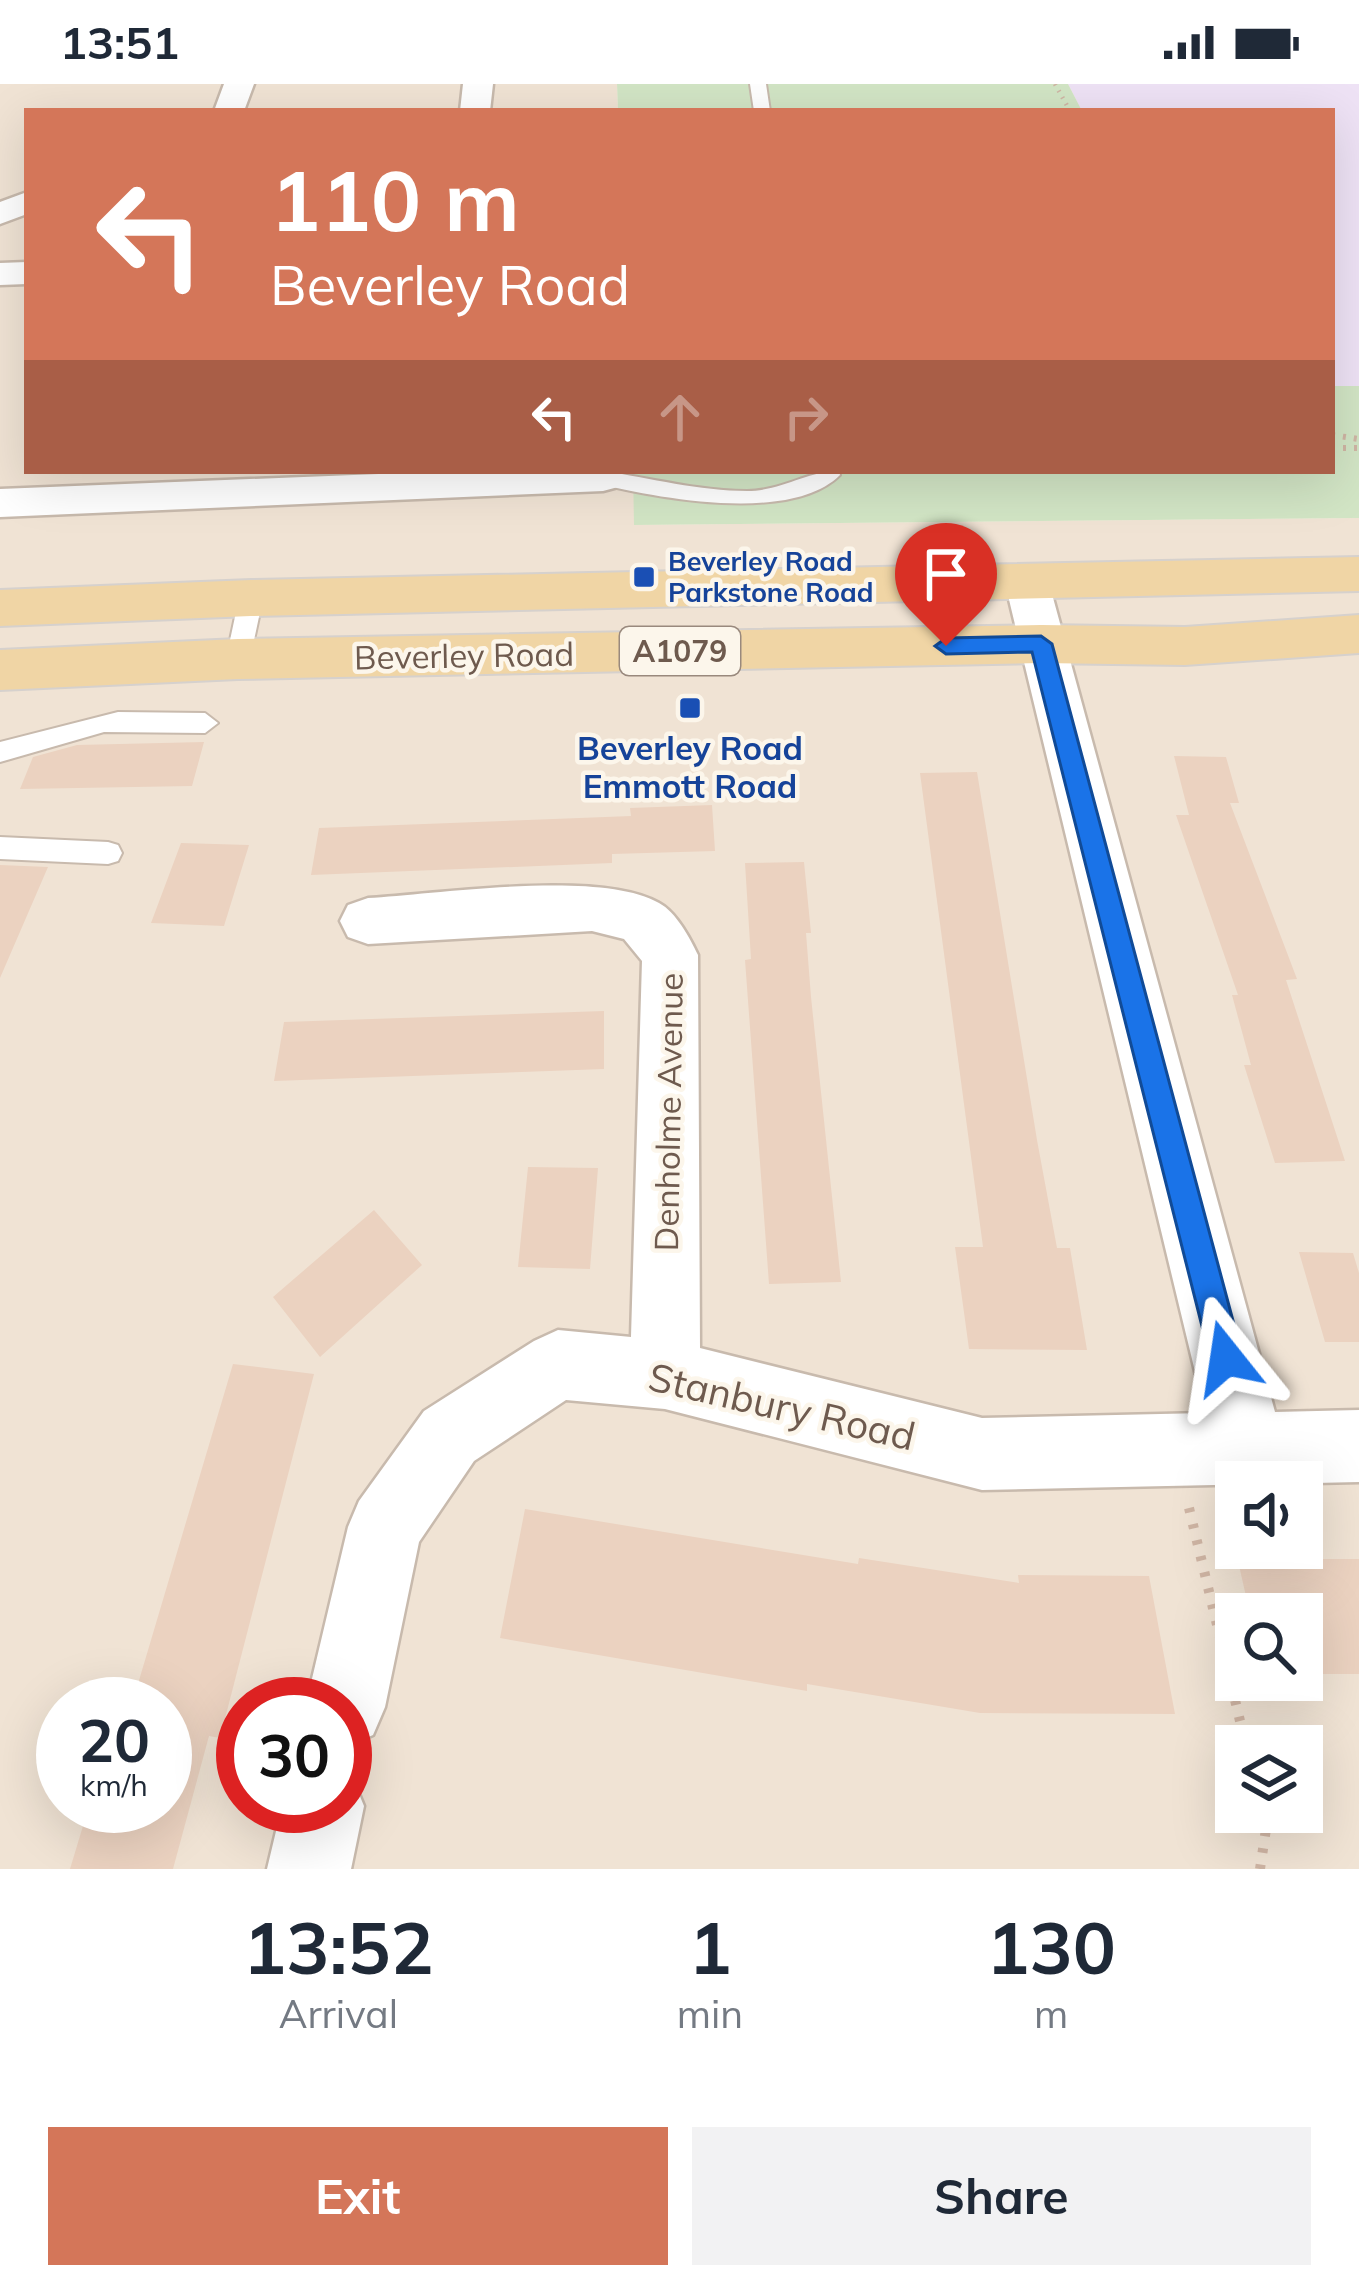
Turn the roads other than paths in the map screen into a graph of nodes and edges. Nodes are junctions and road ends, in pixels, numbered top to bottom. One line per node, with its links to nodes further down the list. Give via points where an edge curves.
1 (829, 474): 2 (lane, via 794,492 747,498)
2 (603, 478): 3 (street)
3 (443, 479): 4 (street)
4 (0, 503)
5 (1359, 574): 6 (main road, Beverley Road / A1079)
6 (1027, 583): 7 (main road, Beverley Road / A1079); 10 (street)
7 (251, 598): 8 (main road, Beverley Road / A1079); 11 (lane)
8 (0, 608)
9 (1359, 634): 10 (main road, Beverley Road / A1079, via 1185,646)
10 (1041, 644): 11 (main road, Beverley Road / A1079); 20 (street)
11 (238, 658): 12 (main road, Beverley Road / A1079)
12 (4, 677)
13 (205, 723): 14 (lane, via 102,723)
14 (0, 752)
15 (0, 848): 16 (lane)
16 (108, 853)
17 (368, 921): 18 (street, Denholme Avenue, via 592,908 642,920 670,956)
18 (665, 1374): 20 (street, Stanbury Road, via 982,1454); 21 (street, Stanbury Road, via 558,1365 449,1436 386,1527)
19 (1359, 1446): 20 (street, Stanbury Road)
20 (1249, 1447)
21 (352, 1677)
22 (317, 1833): 23 (street)
23 (309, 1869)

